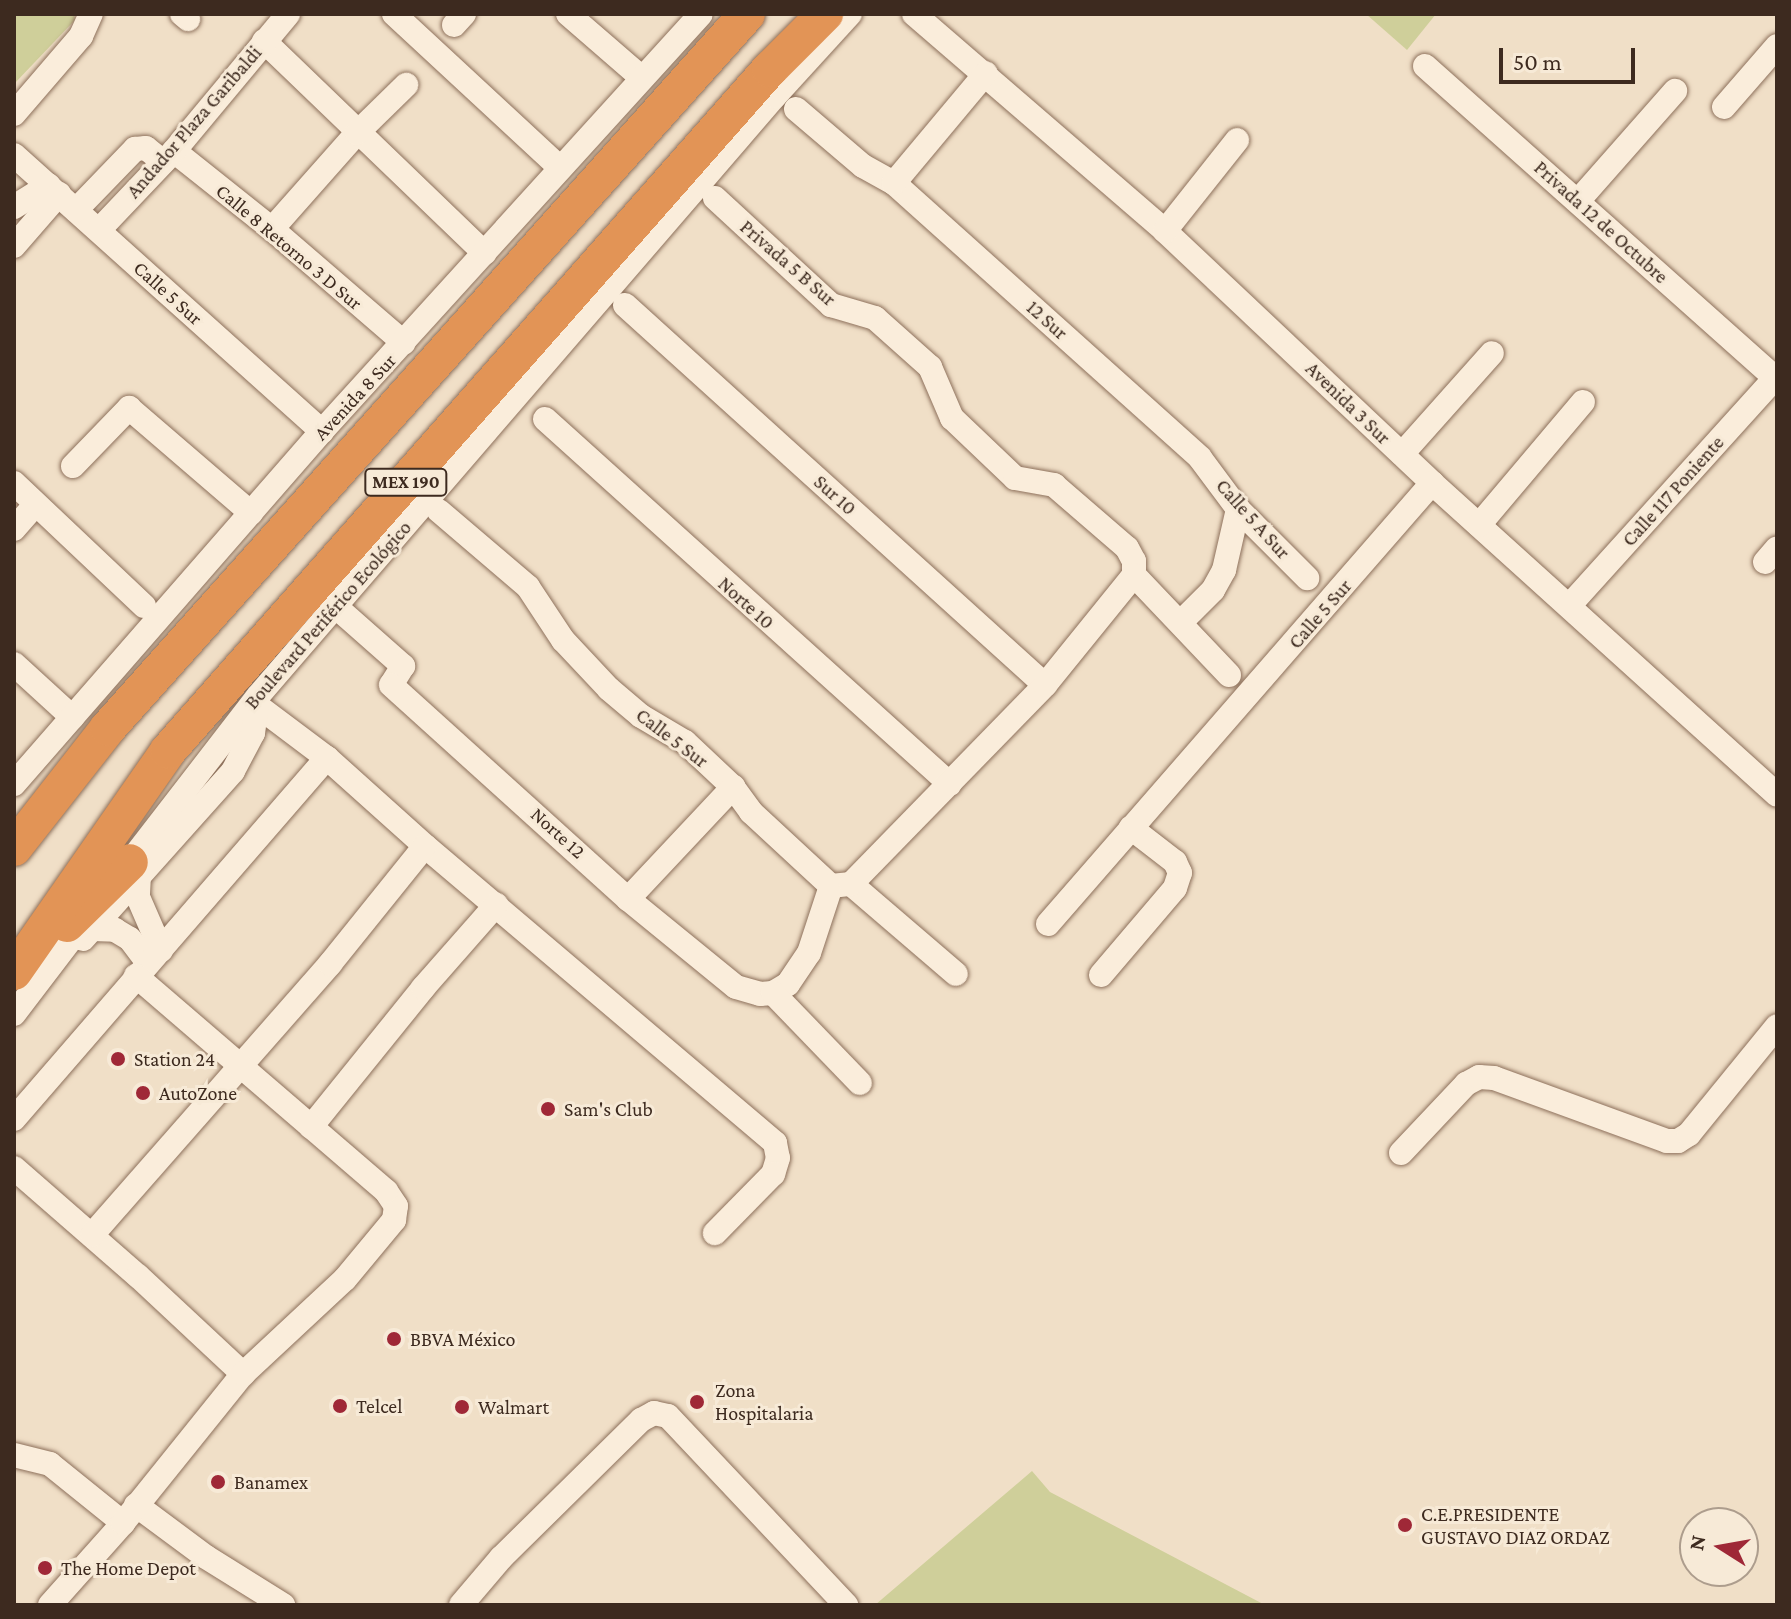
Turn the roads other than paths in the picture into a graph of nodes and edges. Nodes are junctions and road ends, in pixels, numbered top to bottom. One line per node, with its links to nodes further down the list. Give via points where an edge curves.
1 (91, 14): 19 (street, via 81,36)
2 (288, 14): 10 (street, Andador Plaza Garibaldi)
3 (394, 14): 24 (street)
4 (568, 14): 14 (street)
5 (701, 14): 14 (street, Avenida 8 Sur)
6 (747, 14): 64 (highway, MEX 190)
7 (825, 14): 81 (highway, Boulevard Periférico Ecológico / MEX 190, via 770,69 168,751)
8 (850, 14): 56 (street, Boulevard Periférico Ecológico)
9 (914, 14): 13 (street, Avenida 3 Sur)
10 (264, 41): 20 (street); 23 (street, Andador Plaza Garibaldi)
11 (1777, 46): 17 (street)
12 (1425, 66): 28 (street, Privada 12 de Octubre)
13 (986, 73): 25 (street); 32 (street, Avenida 3 Sur)
14 (642, 78): 34 (street, Avenida 8 Sur)
15 (406, 85): 20 (street)
16 (1675, 91): 28 (street)
17 (1724, 107)
18 (796, 109): 25 (street, 12 Sur, via 863,166)
19 (14, 114)
20 (357, 133): 30 (street); 34 (street)
21 (1237, 140): 32 (street)
22 (14, 155): 26 (street, Calle 5 Sur)
23 (169, 157): 26 (street, via 135,149); 30 (street, Calle 8 Retorno 3 D Sur); 31 (street, Andador Plaza Garibaldi)
24 (553, 161)
25 (894, 183): 43 (street, 12 Sur)
26 (61, 196): 29 (street); 31 (street, Calle 5 Sur); 33 (street)
27 (715, 198): 53 (street, Privada 5 B Sur, via 831,305 875,318 930,367 952,418 1015,478 1054,485 1127,548)
28 (1578, 201): 38 (street, Privada 12 de Octubre)
29 (14, 207)
30 (272, 229): 36 (street, Calle 8 Retorno 3 D Sur)
31 (99, 230): 41 (street, Calle 5 Sur)
32 (1165, 231): 42 (street, Avenida 3 Sur)
33 (14, 246)
34 (484, 253): 36 (street, Avenida 8 Sur)
35 (625, 305): 61 (street, Sur 10)
36 (404, 343): 41 (street, Avenida 8 Sur)
37 (1492, 353): 42 (street)
38 (1776, 378): 57 (street, Calle 117 Poniente)
39 (1583, 402): 51 (street)
40 (545, 419): 67 (street, Norte 10)
41 (322, 431): 50 (street, Avenida 8 Sur)
42 (1402, 454): 46 (street, Avenida 3 Sur)
43 (1200, 458): 48 (street, Calle 5 A Sur)
44 (73, 466): 50 (street, via 129,408)
45 (14, 483): 47 (street)
46 (1432, 483): 51 (street, Avenida 3 Sur); 71 (street, Calle 5 Sur)
47 (36, 504): 52 (street); 55 (street)
48 (1238, 509): 54 (street, Calle 5 A Sur); 58 (street, via 1224,570 1213,590)
49 (439, 511): 68 (street, Calle 5 Sur, via 528,587 563,640 609,689 685,742)
50 (251, 513): 63 (street, Avenida 8 Sur)
51 (1479, 525): 57 (street, Avenida 3 Sur)
52 (14, 529)
53 (1134, 575): 58 (street, Privada 5 B Sur); 61 (street)
54 (1307, 578)
55 (144, 606)
56 (335, 606): 62 (street, Boulevard Periférico Ecológico); 76 (street, Norte 12, via 403,666 391,685)
57 (1569, 606): 69 (street, Avenida 3 Sur)
58 (1181, 622): 60 (street, Privada 5 B Sur)
59 (14, 664): 63 (street)
60 (1229, 675)
61 (1045, 685): 67 (street)
62 (258, 701): 65 (street); 74 (street, Boulevard Periférico Ecológico)
63 (72, 717): 66 (street, Avenida 8 Sur)
64 (108, 728): 70 (highway); 73 (highway, MEX 190)
65 (327, 758): 72 (street); 80 (street)
66 (14, 784)
67 (950, 784): 75 (street)
68 (733, 787): 75 (street, Calle 5 Sur, via 751,812); 76 (street)
69 (1777, 795)
70 (14, 807)
71 (1131, 828): 78 (street, Calle 5 Sur); 83 (street, via 1175,862 1180,873 1175,888)
72 (425, 846): 77 (street); 87 (street)
73 (14, 848)
74 (134, 869): 79 (street); 80 (street); 81 (highway); 85 (street, Boulevard Periférico Ecológico)
75 (841, 885): 82 (street, Calle 5 Sur); 84 (street, via 801,969)
76 (628, 899): 84 (street, Norte 12, via 745,992)
77 (496, 905): 90 (street); 93 (street, via 775,1143 773,1174)
78 (1048, 924)
79 (92, 929): 80 (street, via 115,930); 85 (street)
80 (149, 963): 87 (street); 89 (street)
81 (14, 973)
82 (956, 974)
83 (1101, 975)
84 (773, 993): 88 (street)
85 (14, 1014)
86 (1777, 1026): 91 (street, via 1678,1141 1479,1077 1466,1084)
87 (242, 1065): 90 (street); 94 (street)
88 (860, 1083)
89 (14, 1119)
90 (311, 1127): 95 (street, via 386,1191 396,1206 394,1220 345,1279)
91 (1401, 1153)
92 (14, 1168): 94 (street)
93 (715, 1233)
94 (92, 1235): 95 (street)
95 (243, 1374): 97 (street)
96 (14, 1455): 97 (street, via 50,1464)
97 (129, 1514): 98 (street); 99 (street)
98 (50, 1605)
99 (283, 1605)
100 (461, 1605): 101 (street, via 501,1558 654,1413 668,1416)
101 (846, 1605)

